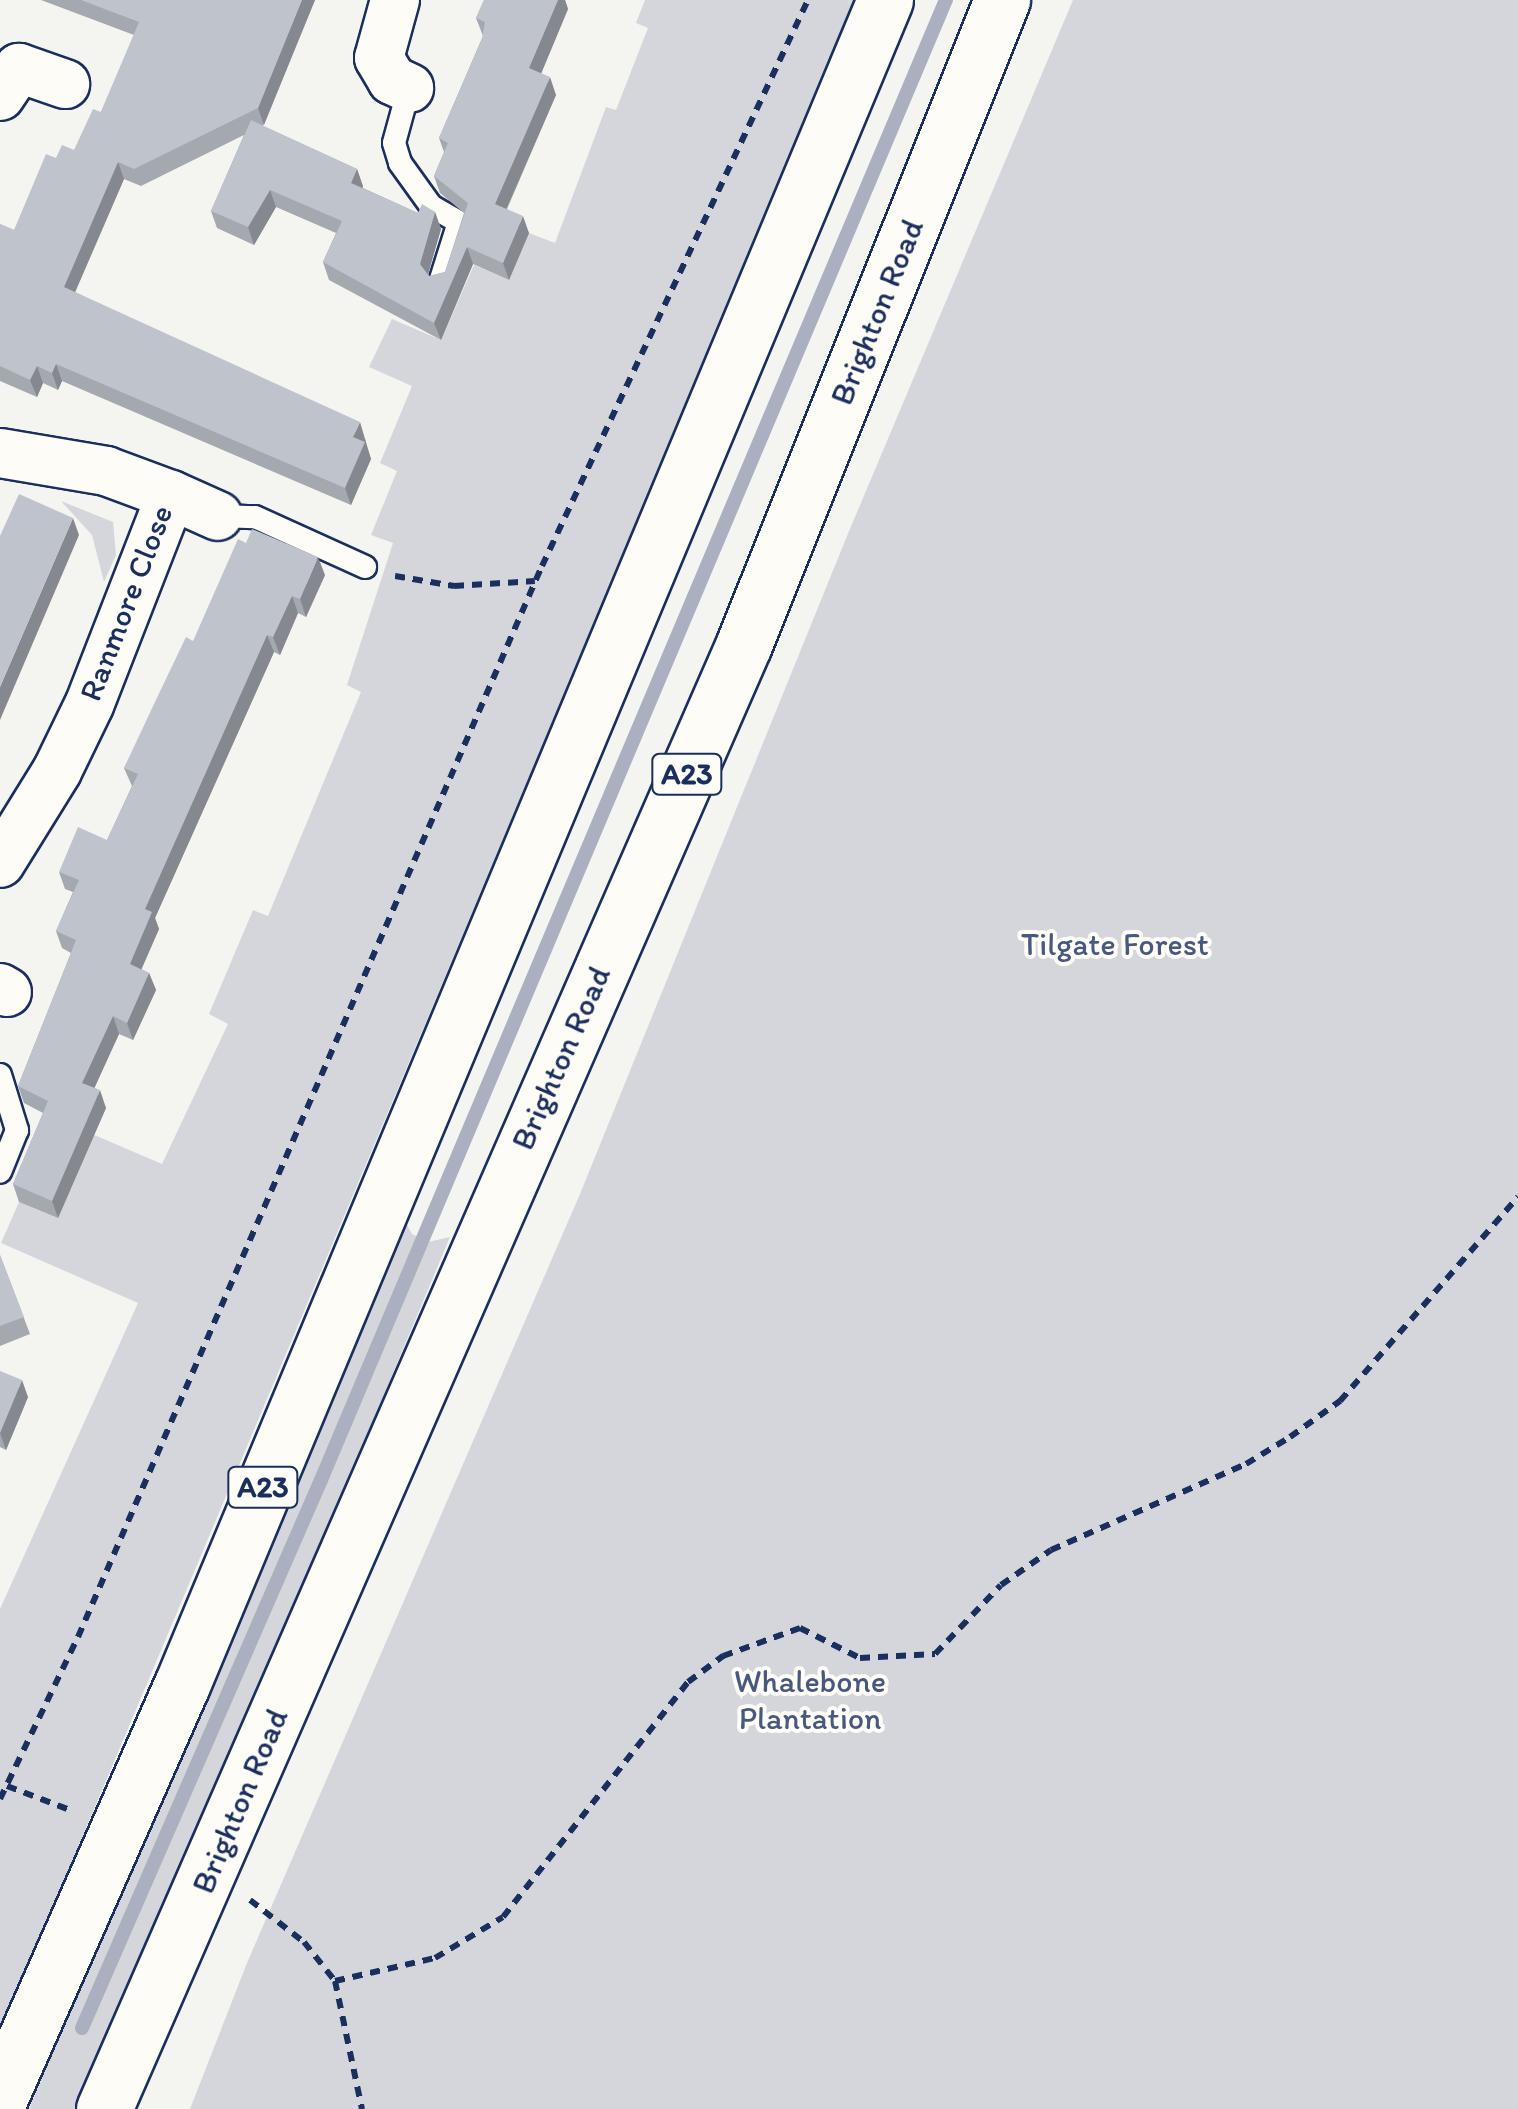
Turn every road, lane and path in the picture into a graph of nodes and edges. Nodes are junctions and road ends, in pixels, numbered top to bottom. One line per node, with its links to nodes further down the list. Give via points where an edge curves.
1 (396, 0): 7 (street, via 379,58 392,80)
2 (808, 0): 13 (path)
3 (885, 0): 20 (main road, A23)
4 (1002, 0): 21 (main road, Brighton Road / A23, via 744,644 350,1538)
5 (4, 74): 6 (street, via 26,67)
6 (64, 84)
7 (409, 88): 8 (lane, via 394,143 400,163 431,206 459,222)
8 (441, 279)
9 (0, 454): 10 (street, Ranmore Close, via 106,471)
10 (171, 495): 11 (street); 14 (street, Ranmore Close, via 89,704)
11 (218, 516): 12 (lane, via 255,517)
12 (364, 567): 13 (path, via 428,584)
13 (536, 580): 18 (path, via 78,1638)
14 (0, 863)
15 (0, 1075): 16 (lane, via 17,1130)
16 (0, 1172)
17 (1518, 1197): 22 (path, via 1340,1402 1290,1438 1051,1550 1000,1585 935,1654 860,1658 800,1628 723,1656 688,1682 502,1917 435,1958)
18 (6, 1786): 19 (path); 20 (path)
19 (0, 1798)
20 (118, 1829): 23 (main road, A23)
21 (211, 1871): 22 (path, via 304,1942); 24 (main road, Brighton Road / A23)
22 (334, 1981): 25 (path)
23 (0, 2097)
24 (104, 2109)
25 (362, 2109)

